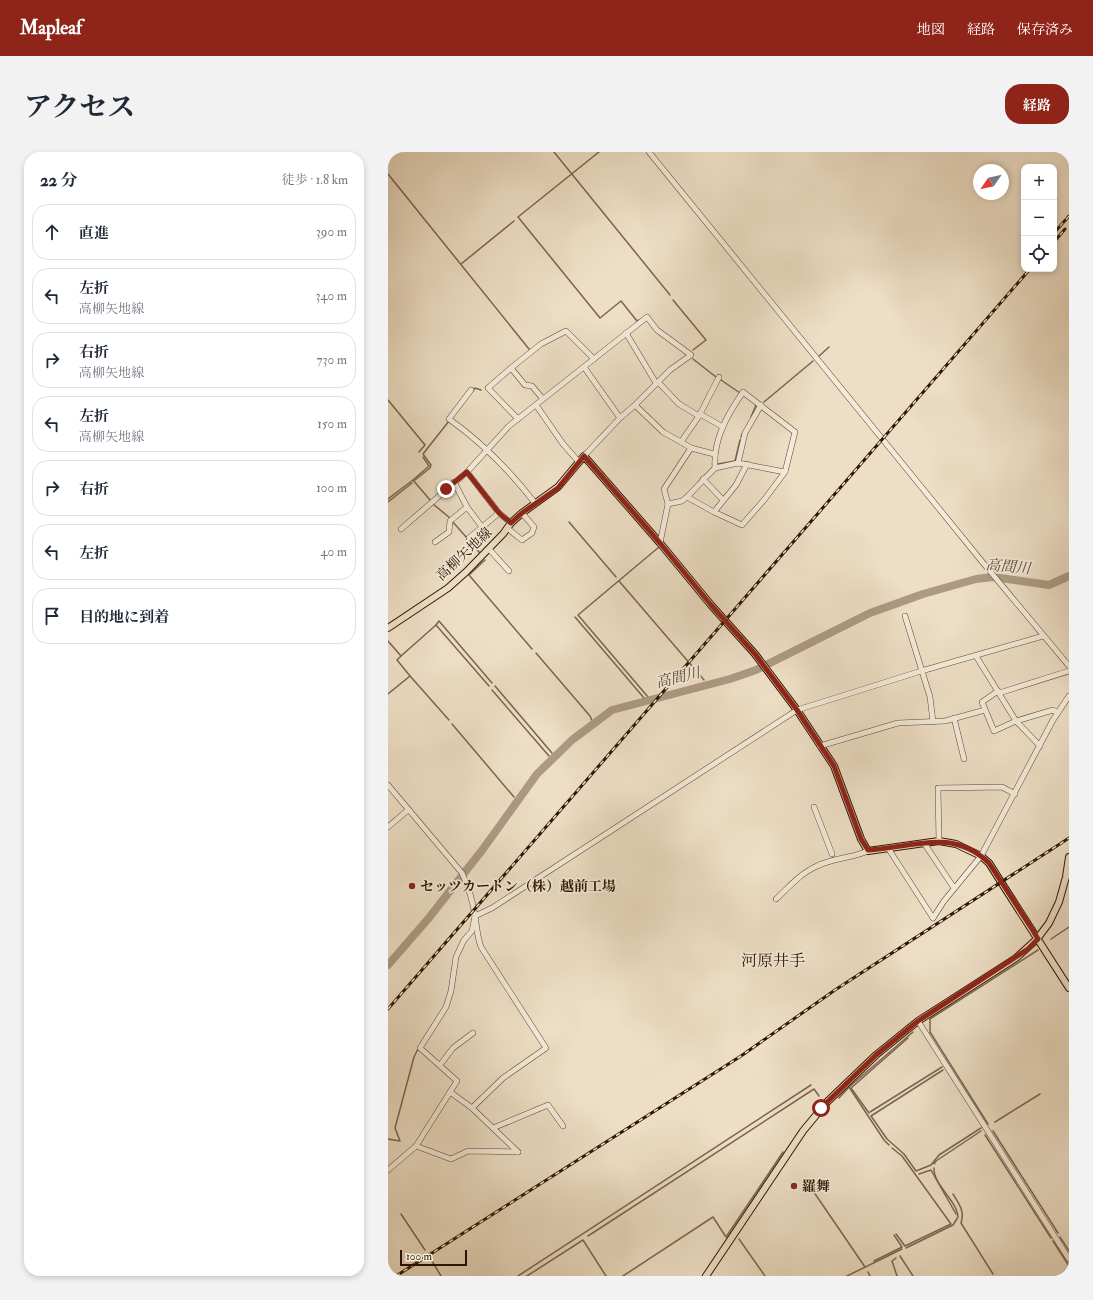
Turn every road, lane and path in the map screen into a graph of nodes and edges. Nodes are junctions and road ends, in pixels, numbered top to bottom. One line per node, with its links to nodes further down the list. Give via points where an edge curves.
1 (649, 152): 48 (street)
2 (626, 334): 3 (street); 7 (street); 7 (street, via 647,317 657,330 691,355)
3 (594, 359): 4 (street, via 566,331 541,344); 5 (street)
4 (511, 368): 9 (street, via 525,385 532,386); 15 (street, via 488,388)
5 (584, 368): 9 (street); 14 (street)
6 (719, 377): 13 (street)
7 (657, 382): 12 (street); 13 (street, via 679,404)
8 (472, 390): 19 (street, via 449,419)
9 (543, 399): 10 (street)
10 (536, 405): 15 (street); 22 (street)
11 (761, 405): 16 (street, via 743,392 728,414); 23 (street, via 745,433); 27 (street, via 795,432)
12 (635, 406): 14 (street); 17 (street, via 663,432)
13 (699, 415): 16 (street); 17 (street)
14 (620, 418): 21 (street)
15 (518, 419): 19 (street)
16 (723, 427): 20 (street)
17 (681, 442): 18 (street)
18 (691, 448): 20 (street); 33 (street, via 664,489)
19 (487, 449): 26 (street); 32 (street)
20 (714, 454): 25 (street)
21 (584, 456): 22 (main road, 高柳矢地線); 43 (main road)
22 (579, 462): 32 (main road, 高柳矢地線, via 558,488)
23 (738, 462): 24 (street); 25 (street)
24 (747, 464): 27 (street); 31 (street, via 736,485)
25 (715, 468): 28 (street)
26 (467, 472): 29 (street); 36 (street)
27 (785, 472): 35 (street, via 742,525)
28 (703, 479): 30 (street); 31 (street)
29 (454, 482): 34 (street); 40 (street)
30 (687, 497): 33 (street); 35 (street)
31 (723, 500): 35 (street)
32 (536, 503): 37 (main road, 高柳矢地線)
33 (668, 504): 43 (street)
34 (467, 507): 39 (street); 42 (street, via 450,521 449,532)
35 (714, 512)
36 (499, 513): 38 (street); 39 (street)
37 (522, 513): 38 (main road, 高柳矢地線); 38 (street, via 534,527 532,533 522,540)
38 (509, 525): 44 (main road, 高柳矢地線)
39 (482, 527): 41 (street)
40 (401, 529)
41 (469, 538)
42 (435, 542)
43 (660, 543): 55 (main road, via 755,654)
44 (489, 549): 45 (street); 47 (main road, 高柳矢地線, via 448,588)
45 (509, 571)
46 (905, 616): 51 (street)
47 (388, 628)
48 (1043, 636): 49 (street); 50 (street)
49 (976, 656): 51 (street); 53 (street)
50 (1069, 666)
51 (922, 671): 55 (street); 60 (street, via 930,697)
52 (1069, 671): 53 (street)
53 (999, 692): 56 (street, via 982,702); 59 (street)
54 (1069, 696): 57 (street)
55 (797, 710): 61 (main road); 78 (street, via 492,908)
56 (985, 710): 58 (street); 59 (street, via 994,731)
57 (1058, 713): 59 (street, via 1054,710); 62 (street)
58 (954, 718): 60 (street); 63 (street)
59 (1016, 721): 62 (street)
60 (933, 722): 61 (street, via 898,724)
61 (820, 746): 72 (main road, via 834,766 861,839)
62 (1040, 746): 65 (street)
63 (964, 759)
64 (388, 785): 67 (street)
65 (1015, 794): 69 (street, via 1002,787 938,788); 74 (street)
66 (814, 807): 73 (street)
67 (408, 810): 68 (street); 78 (street, via 459,870 467,886)
68 (388, 827)
69 (939, 841): 70 (main road); 74 (main road, via 956,844)
70 (924, 843): 71 (main road); 76 (street)
71 (888, 848): 72 (main road); 76 (street, via 933,918)
72 (868, 850): 77 (street, via 854,857 818,865 804,873)
73 (832, 854)
74 (981, 856): 76 (street); 79 (main road, via 989,863)
75 (1069, 857): 79 (main road, via 1059,902)
76 (954, 888)
77 (776, 899)
78 (475, 916): 83 (street, via 472,931 464,940 456,957 452,991 446,1008 420,1048); 85 (street, via 478,941 546,1048 503,1078)
79 (1038, 939): 80 (main road); 81 (main road, via 1016,958)
80 (1069, 988)
81 (918, 1021): 90 (street); 91 (main road, via 876,1055 821,1108)
82 (473, 1033): 83 (street, via 453,1048)
83 (440, 1065): 84 (street, via 456,1079)
84 (450, 1092): 85 (street); 88 (street)
85 (472, 1108): 87 (street)
86 (563, 1126): 87 (street, via 548,1104)
87 (493, 1128): 88 (street, via 518,1152 468,1151 451,1159)
88 (416, 1146): 89 (street)
89 (388, 1170)
90 (1069, 1258)
91 (706, 1276)

